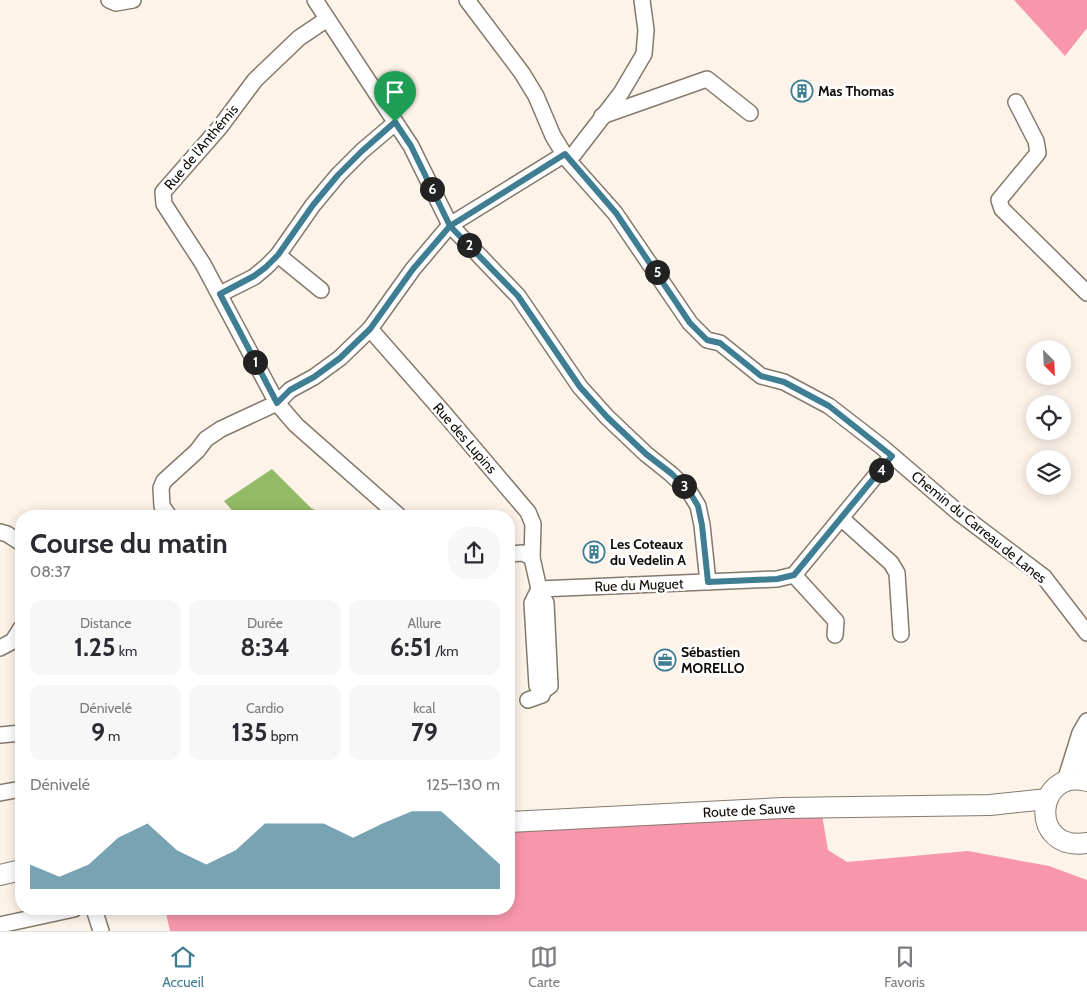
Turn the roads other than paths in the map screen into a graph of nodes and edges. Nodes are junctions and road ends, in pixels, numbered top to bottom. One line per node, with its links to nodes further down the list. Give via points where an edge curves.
1 (109, 0): 2 (street, via 116,3)
2 (133, 0)
3 (315, 0): 6 (street)
4 (467, 0): 11 (street, Chemin du Carreau de Lanes, via 522,73)
5 (642, 0): 9 (street, via 646,30 644,54 621,93)
6 (327, 19): 10 (street); 16 (street, Rue de l'Anthémis, via 299,38 255,80 220,128 163,192 164,204)
7 (1016, 102): 15 (street, via 1036,141 1038,153 999,200 1002,209)
8 (750, 113): 9 (street, via 707,79)
9 (602, 116): 11 (street, via 574,154)
10 (395, 122): 12 (street, via 411,146); 13 (street, via 338,175)
11 (566, 157): 12 (street); 19 (street, Chemin du Carreau de Lanes, via 616,213 690,323 707,340 720,343 761,376 784,382 829,406)
12 (450, 226): 17 (street, via 413,269); 28 (street, via 518,296 580,387 607,417 689,491 698,506 702,525)
13 (278, 255): 14 (street); 16 (street, via 254,276)
14 (321, 290)
15 (1087, 293)
16 (220, 294): 18 (street, Rue de l'Anthémis)
17 (370, 329): 18 (street, via 340,358 290,390); 26 (street, Rue des Lupins, via 528,512 533,524)
18 (277, 403): 20 (street, via 206,439 164,481 161,488); 21 (street, Rue de l'Anthémis, via 296,425)
19 (892, 456): 22 (street); 30 (street, Chemin du Carreau de Lanes, via 958,512 1044,577)
20 (165, 510)
21 (392, 510)
22 (841, 518): 27 (street); 31 (street, via 897,573)
23 (0, 532): 24 (street)
24 (15, 539)
25 (515, 554): 26 (street, via 523,553)
26 (532, 558): 29 (street, Rue des Lupins)
27 (794, 575): 28 (street, Rue du Muguet, via 777,579); 32 (street, via 836,622)
28 (708, 582): 29 (street, Rue du Muguet)
29 (539, 589): 35 (street, Rue des Lupins, via 546,603 550,686 542,695)
30 (1087, 633)
31 (901, 634)
32 (835, 635)
33 (15, 638): 34 (street)
34 (0, 648)
35 (528, 700)
36 (1087, 721): 40 (street, via 1080,733)
37 (15, 734): 38 (street)
38 (0, 735)
39 (1087, 735): 40 (street)
40 (1079, 781): 43 (main road, via 1058,786)
41 (15, 790): 42 (street)
42 (0, 793)
43 (1047, 799): 44 (main road, Route de Sauve); 45 (main road)
44 (990, 805): 45 (main road, Route de Sauve); 46 (main road, Route de Sauve, via 783,808)
45 (1045, 820): 47 (main road, via 1057,838 1066,843)
46 (515, 822)
47 (1087, 843)
48 (15, 871): 49 (main road)
49 (0, 875)
50 (44, 915): 52 (street)
51 (96, 915): 53 (street)
52 (0, 924)
53 (101, 931)

